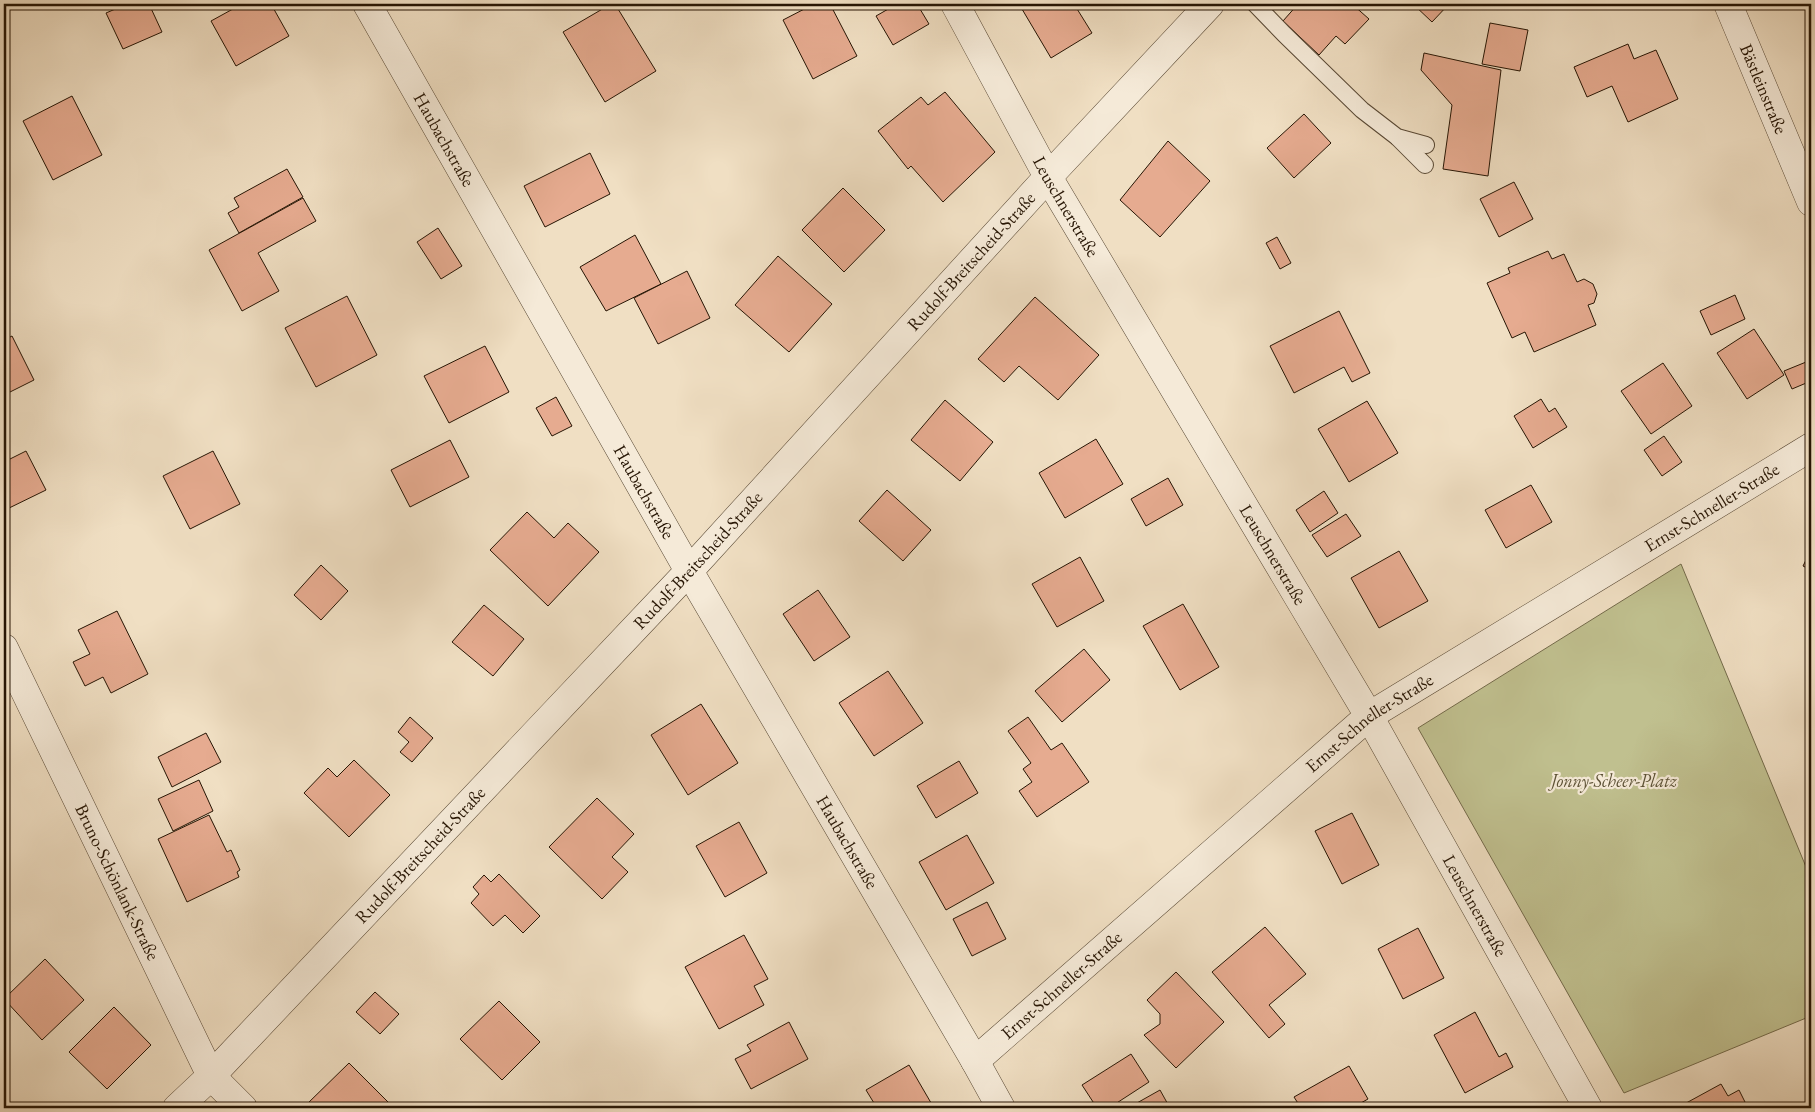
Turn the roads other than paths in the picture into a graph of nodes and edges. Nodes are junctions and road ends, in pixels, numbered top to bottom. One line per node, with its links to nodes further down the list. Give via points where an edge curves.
1 (367, 4): 12 (street, Haubachstraße)
2 (955, 4): 9 (street, Leuschnerstraße)
3 (1210, 4): 9 (street, Rudolf-Breitscheid-Straße)
4 (1255, 4): 6 (lane, via 1362,110)
5 (1728, 4): 10 (street, Bästleinstraße)
6 (1397, 137): 7 (lane); 8 (lane)
7 (1426, 145)
8 (1425, 165)
9 (1048, 177): 12 (street, Rudolf-Breitscheid-Straße); 14 (street, Leuschnerstraße)
10 (1811, 202)
11 (1811, 447): 14 (street, Ernst-Schneller-Straße)
12 (689, 571): 15 (street, Haubachstraße); 16 (street, Rudolf-Breitscheid-Straße)
13 (4, 648): 16 (street, Bruno-Schönlank-Straße)
14 (1369, 716): 15 (street, Ernst-Schneller-Straße); 20 (street, Leuschnerstraße)
15 (975, 1061): 19 (street, Haubachstraße)
16 (211, 1076): 17 (street, Rudolf-Breitscheid-Straße); 18 (street, Bruno-Schönlank-Straße)
17 (177, 1108)
18 (243, 1108)
19 (1001, 1108)
20 (1588, 1108)

